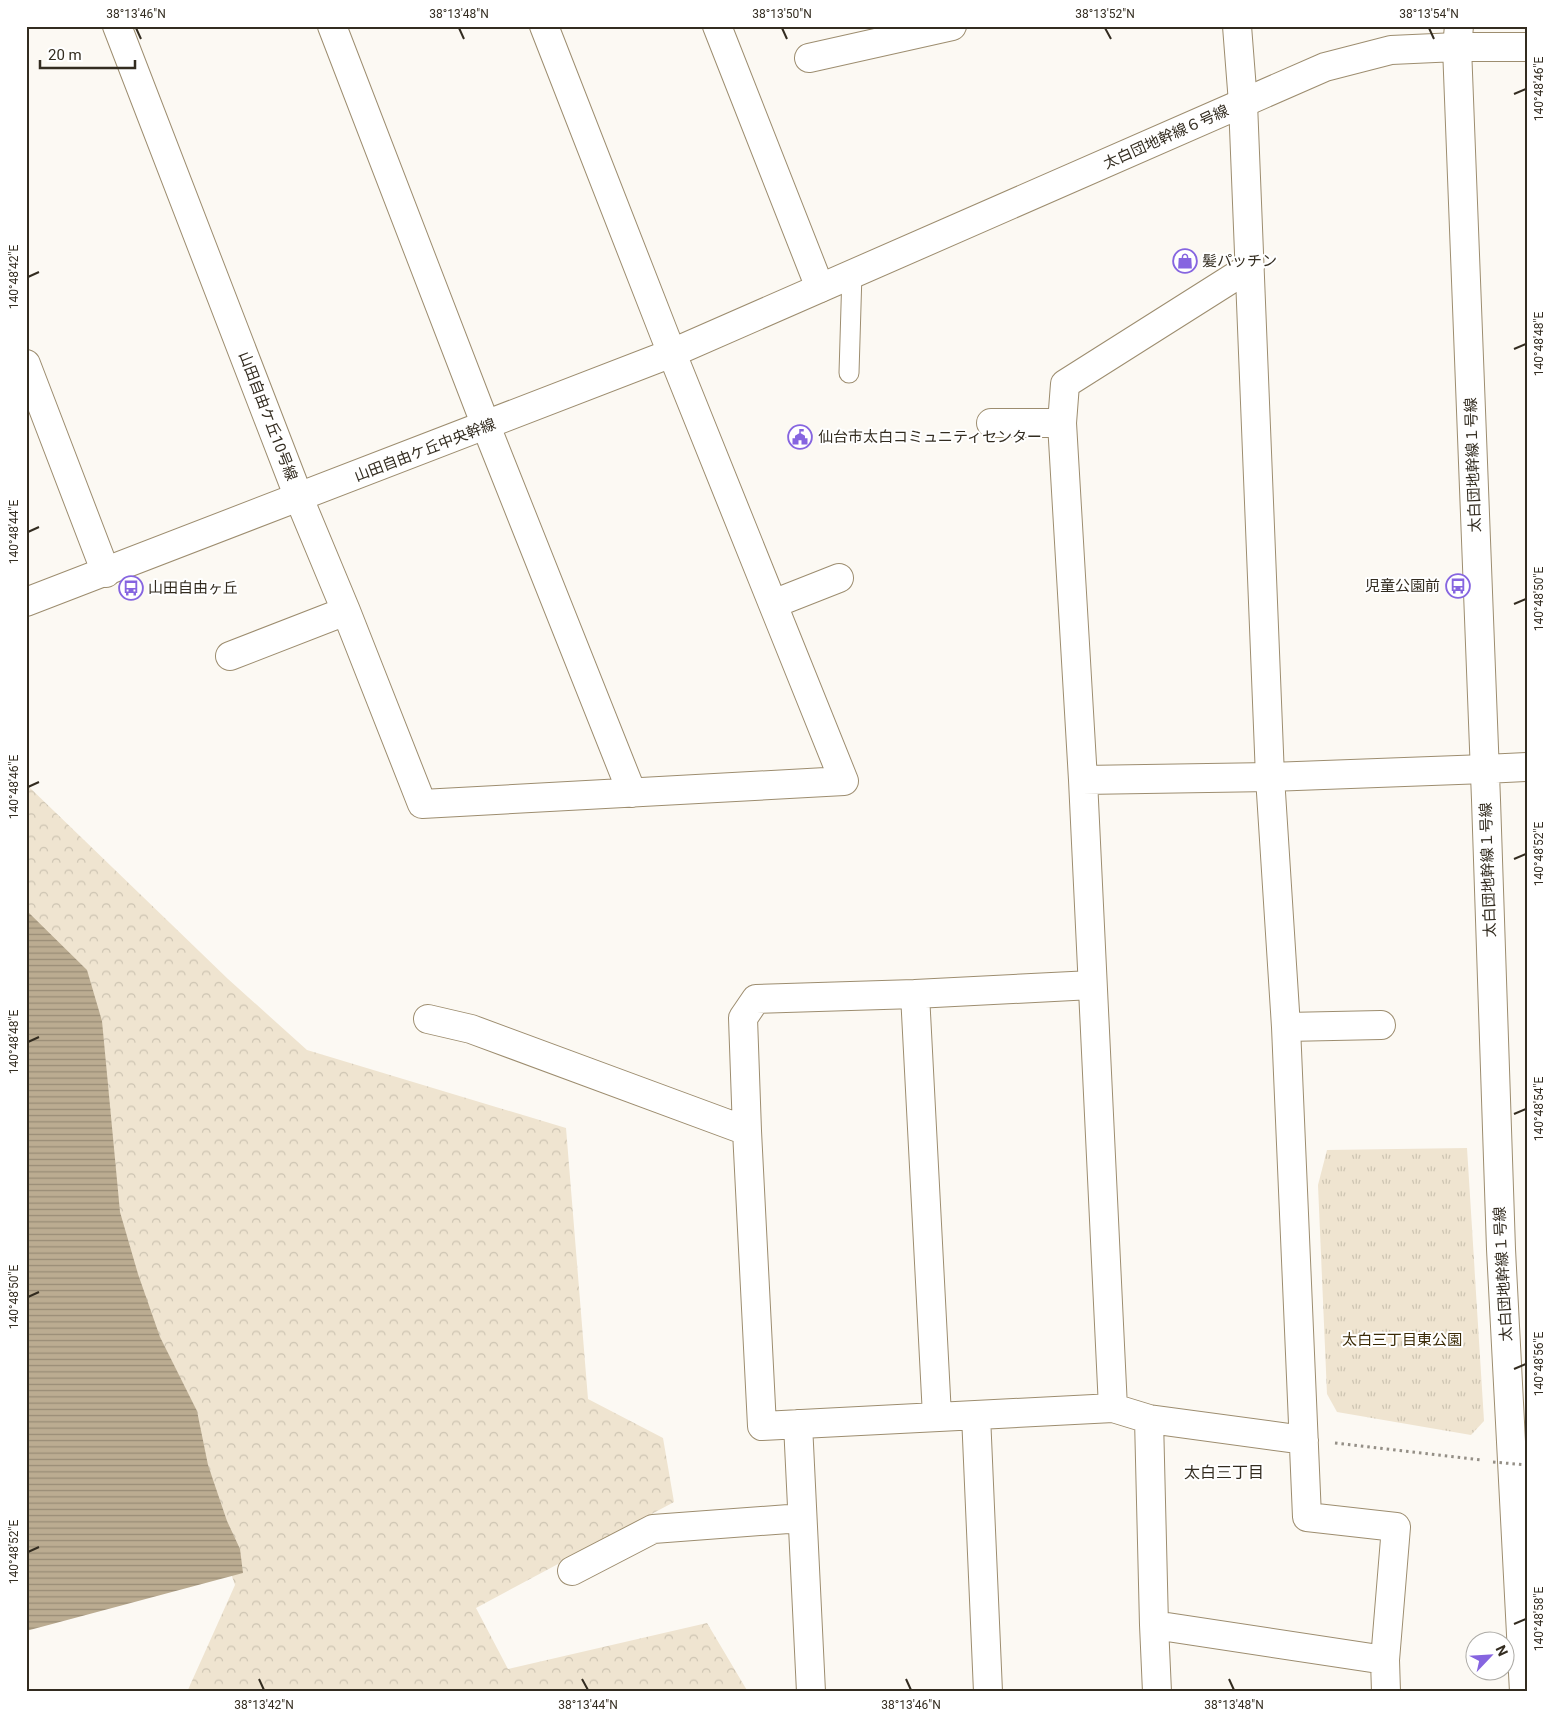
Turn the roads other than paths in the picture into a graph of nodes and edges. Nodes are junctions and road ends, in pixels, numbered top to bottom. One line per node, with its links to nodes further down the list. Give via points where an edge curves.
1 (117, 26): 20 (street, 山田自由ケ丘10号線)
2 (332, 26): 19 (street)
3 (544, 26): 14 (street)
4 (717, 26): 13 (street)
5 (952, 26): 9 (street)
6 (1237, 26): 10 (street)
7 (1458, 37): 8 (street, 太白団地幹線６号線); 10 (street, 太白団地幹線６号線, via 1324,67); 28 (street, 太白団地幹線１号線)
8 (1527, 47)
9 (809, 58)
10 (1243, 103): 11 (street); 12 (street, 太白団地幹線６号線)
11 (1250, 267): 18 (street, via 1065,384); 29 (street)
12 (852, 273): 13 (street, 太白団地幹線６号線); 16 (lane)
13 (820, 288): 14 (street, 山田自由ケ丘中央幹線)
14 (672, 353): 19 (street, 山田自由ケ丘中央幹線); 24 (street)
15 (26, 364): 21 (street)
16 (849, 373)
17 (991, 423): 18 (street)
18 (1062, 423): 30 (street)
19 (486, 426): 20 (street, 山田自由ケ丘中央幹線); 31 (street)
20 (299, 498): 21 (street, 山田自由ケ丘中央幹線); 25 (street, 山田自由ケ丘10号線)
21 (106, 573): 23 (street, 山田自由ケ丘中央幹線)
22 (839, 578): 24 (street)
23 (26, 602)
24 (773, 604): 31 (street, via 844,781)
25 (346, 611): 26 (street); 31 (street, 山田自由ケ丘10号線, via 422,804)
26 (230, 656)
27 (1527, 767): 28 (street)
28 (1485, 769): 29 (street); 52 (street, 太白団地幹線１号線, via 1501,1249)
29 (1270, 776): 30 (street); 36 (street)
30 (1083, 780): 32 (street)
31 (632, 793)
32 (1092, 985): 33 (street); 38 (street)
33 (915, 994): 37 (street, via 756,999 743,1018); 40 (street)
34 (428, 1019): 37 (street, via 471,1029)
35 (1381, 1025): 36 (street)
36 (1286, 1027): 43 (street)
37 (747, 1131): 42 (street, via 762,1426)
38 (1113, 1408): 39 (street); 41 (street)
39 (976, 1414): 40 (street); 49 (street)
40 (937, 1416): 42 (street)
41 (1149, 1419): 43 (street); 46 (street)
42 (798, 1424): 44 (street)
43 (1304, 1440): 47 (street, via 1307,1518 1396,1527)
44 (802, 1518): 45 (street, via 653,1529); 48 (street)
45 (572, 1571)
46 (1154, 1625): 47 (street); 50 (street)
47 (1385, 1660): 51 (street)
48 (811, 1692)
49 (988, 1692)
50 (1157, 1692)
51 (1386, 1692)
52 (1524, 1692)

